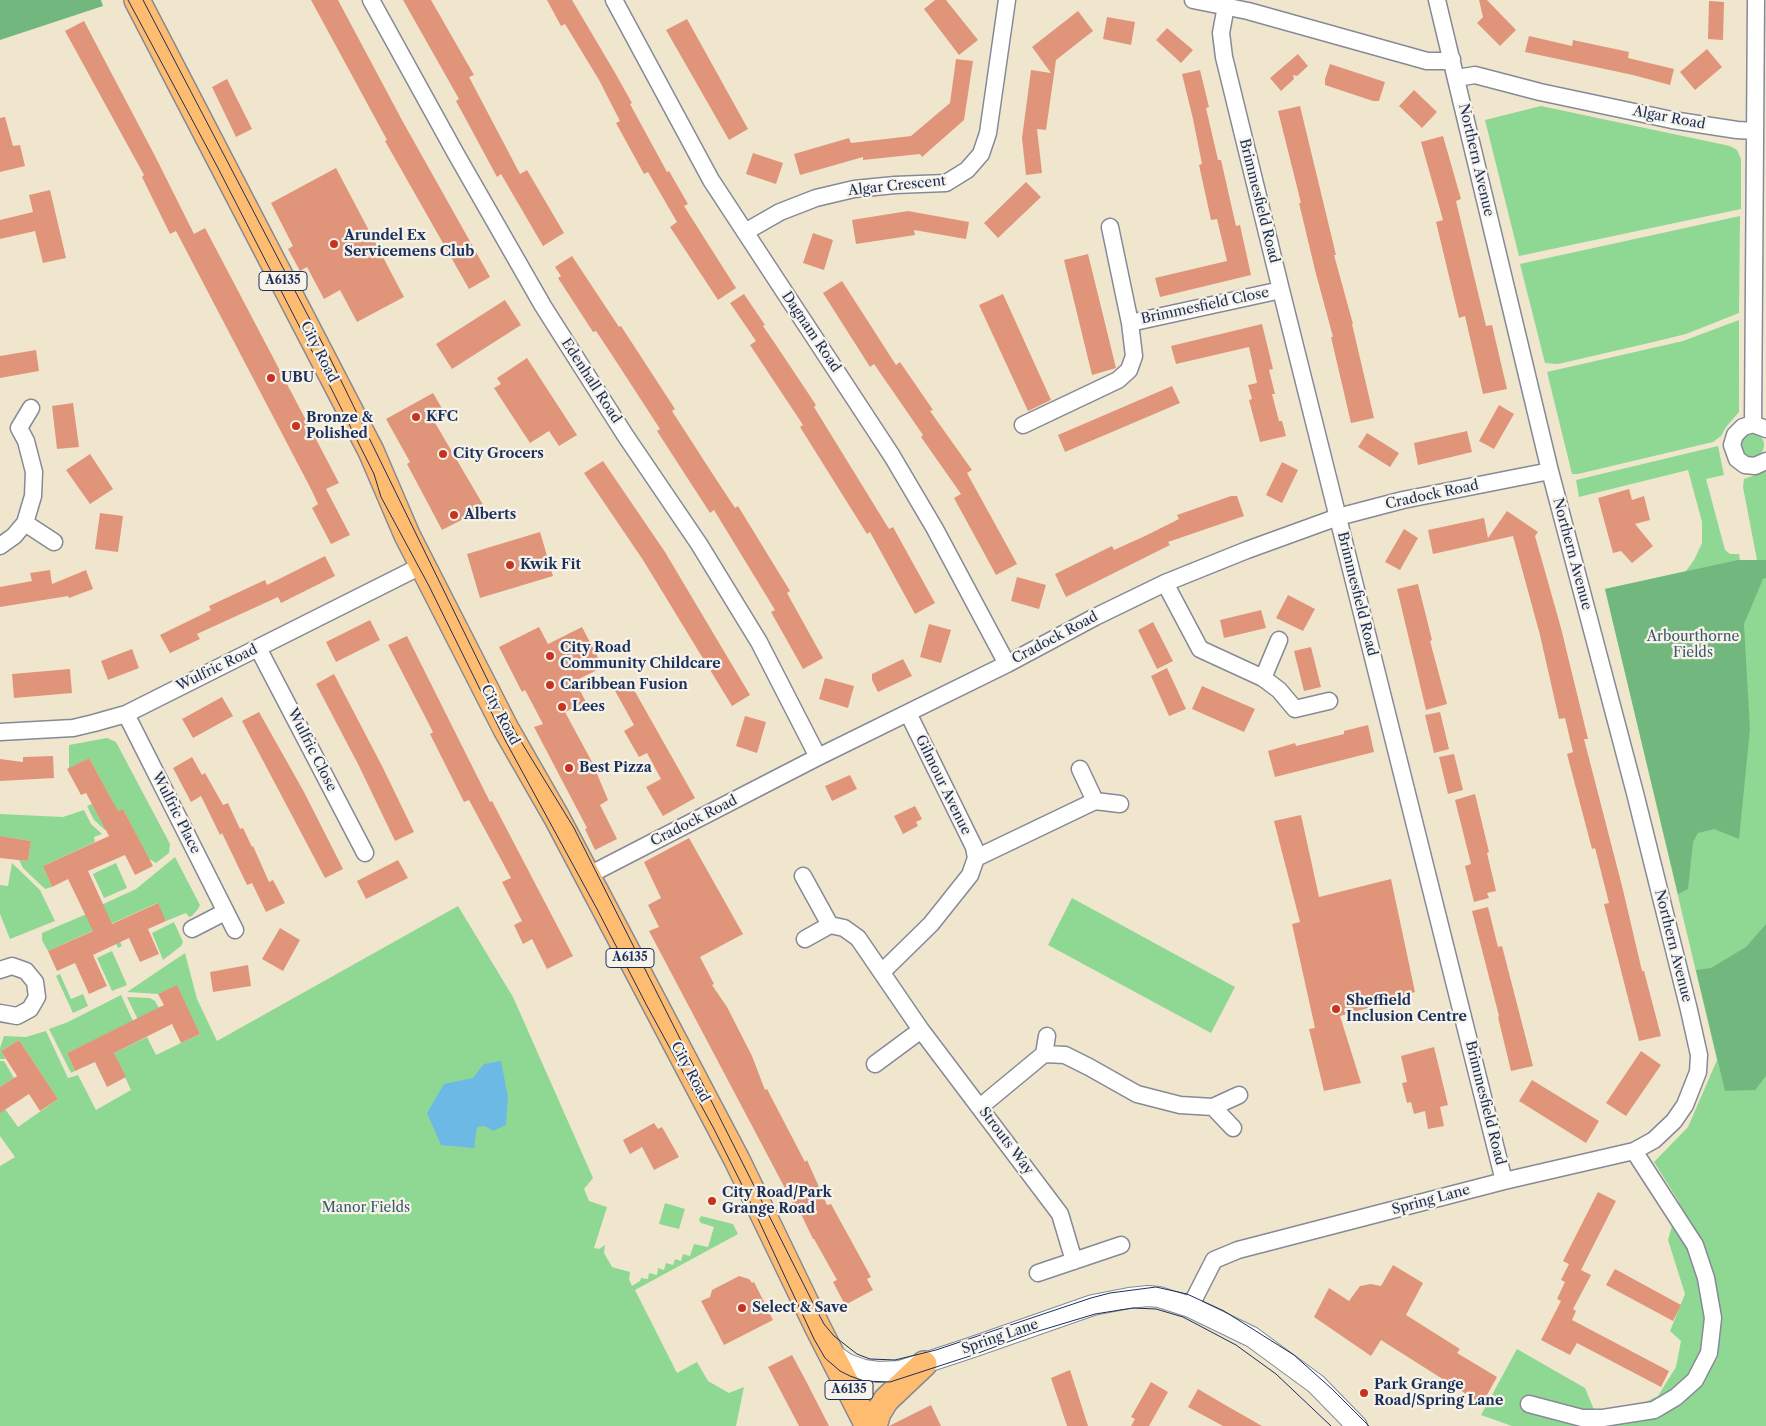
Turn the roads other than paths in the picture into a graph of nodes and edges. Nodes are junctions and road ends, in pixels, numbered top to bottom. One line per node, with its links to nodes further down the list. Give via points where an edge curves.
1 (137, 0): 25 (main road, City Road / A6135, via 371,451)
2 (371, 0): 35 (street, Edenhall Road, via 543,306 759,642)
3 (614, 0): 13 (street, Dagnam Road, via 711,180)
4 (1007, 0): 13 (street, Algar Crescent, via 988,133 981,154 967,170 946,183 854,189 816,198 780,212)
5 (1193, 0): 8 (street)
6 (1437, 0): 9 (street, Northern Avenue)
7 (1756, 0): 11 (street)
8 (1226, 6): 9 (street, via 1427,61); 14 (street, Brimmesfield Road, via 1221,33 1224,57)
9 (1452, 59): 10 (street, Northern Avenue)
10 (1457, 78): 11 (street, Algar Road, via 1475,75 1672,120); 20 (street, Northern Avenue)
11 (1755, 131): 18 (street)
12 (1110, 227): 15 (street, Brimmesfield Close)
13 (745, 232): 29 (street, Dagnam Road, via 892,456 935,528)
14 (1281, 290): 15 (street, Brimmesfield Close); 21 (street, Brimmesfield Road)
15 (1130, 323): 17 (street, Brimmesfield Close, via 1134,356 1129,370 1118,380)
16 (31, 408): 22 (street, via 19,428 34,472)
17 (1023, 425)
18 (1760, 427): 19 (street, via 1743,427 1734,435 1732,445 1740,462 1750,466)
19 (1766, 461)
20 (1550, 471): 21 (street, Cradock Road, via 1403,500); 56 (street, Northern Avenue, via 1699,1055 1698,1072)
21 (1338, 517): 26 (street, Cradock Road); 61 (street, Brimmesfield Road)
22 (25, 523): 23 (street); 24 (street)
23 (54, 542)
24 (0, 546)
25 (423, 565): 28 (street, Wulfric Road); 41 (main road, City Road / A6135, via 506,729)
26 (1165, 583): 29 (street, Cradock Road); 30 (street, via 1200,649)
27 (1279, 640): 30 (street)
28 (258, 648): 33 (street, Wulfric Road); 39 (street, Wulfric Close)
29 (1007, 664): 32 (street, Cradock Road)
30 (1263, 678): 31 (street, via 1279,690 1295,709)
31 (1329, 701)
32 (908, 713): 35 (street, Cradock Road); 40 (street, Gilmour Avenue, via 974,847)
33 (126, 714): 34 (street, Wulfric Road, via 73,728); 43 (street, Wulfric Place)
34 (0, 732)
35 (818, 757): 41 (street, Cradock Road)
36 (1080, 769): 37 (street)
37 (1095, 801): 38 (street); 40 (street)
38 (1120, 804)
39 (365, 853)
40 (976, 858): 49 (street, via 970,875 931,924)
41 (587, 876): 66 (main road, City Road / A6135, via 737,1160)
42 (803, 876): 44 (street)
43 (226, 912): 45 (street); 46 (street, Wulfric Place)
44 (830, 925): 47 (street); 49 (street, Strouts Way, via 844,928 858,938)
45 (192, 929)
46 (235, 930)
47 (805, 939)
48 (0, 970): 50 (street, via 12,966 26,971 35,982 37,997 30,1010 17,1016)
49 (882, 972): 51 (street, Strouts Way)
50 (1, 1016)
51 (921, 1030): 54 (street); 57 (street, Strouts Way)
52 (1047, 1036): 53 (street)
53 (1044, 1054): 57 (street); 58 (street, via 1065,1055 1136,1094 1180,1105)
54 (875, 1064)
55 (1240, 1095): 58 (street)
56 (1685, 1105): 60 (street, Spring Lane, via 1654,1140)
57 (980, 1107): 63 (street, Strouts Way, via 1060,1214)
58 (1214, 1107): 59 (street)
59 (1233, 1128)
60 (1634, 1151): 61 (street, Spring Lane); 68 (street, via 1695,1245 1706,1278 1712,1318 1709,1353 1695,1380 1654,1410 1582,1418)
61 (1504, 1181): 65 (street, Spring Lane, via 1238,1250 1214,1260)
62 (1121, 1245): 63 (street)
63 (1074, 1261): 64 (street)
64 (1038, 1274)
65 (1182, 1305): 67 (street, Spring Lane, via 1148,1296 1093,1305); 71 (street, via 1252,1337 1280,1356 1316,1384)
66 (831, 1353): 67 (street, Spring Lane, via 847,1364 874,1372 900,1371); 69 (main road, City Road / A6135)
67 (924, 1364): 70 (main road, via 886,1400)
68 (1529, 1404)
69 (868, 1426)
70 (874, 1426)
71 (1357, 1426)

